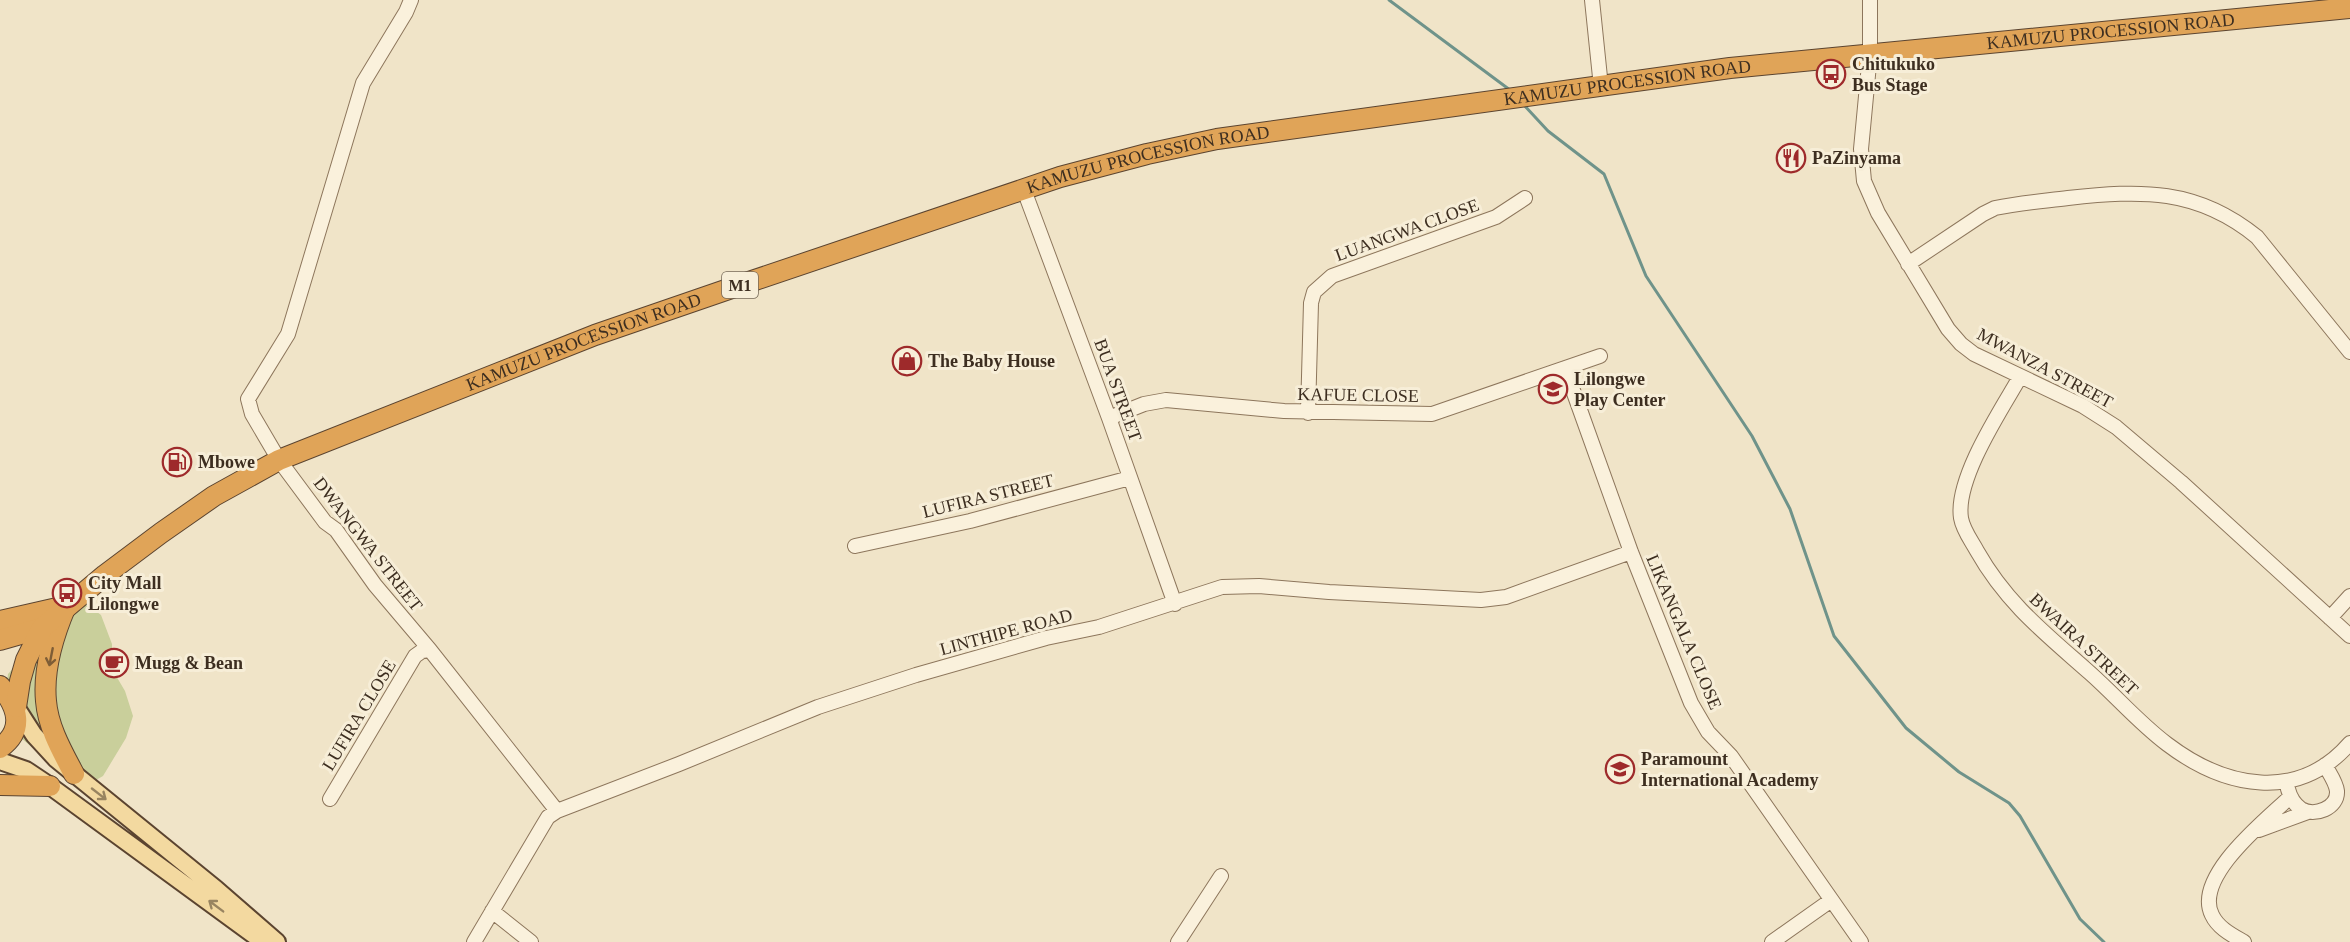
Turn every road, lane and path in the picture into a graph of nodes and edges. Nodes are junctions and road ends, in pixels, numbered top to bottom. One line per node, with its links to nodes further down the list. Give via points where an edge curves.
1 (411, 0): 16 (street, DWANGWA STREET, via 363,83 288,334 248,399 252,414)
2 (1592, 0): 6 (street)
3 (1870, 0): 5 (street, MWANZA STREET)
4 (2350, 8): 5 (highway, KAMUZU PROCESSION ROAD / M1)
5 (1870, 54): 6 (highway, KAMUZU PROCESSION ROAD / M1, via 1730,68); 9 (street, MWANZA STREET, via 1861,138 1864,181)
6 (1601, 87): 7 (highway, KAMUZU PROCESSION ROAD / M1, via 1217,139 1102,165)
7 (1024, 190): 15 (street, BUA STREET); 16 (highway, KAMUZU PROCESSION ROAD / M1, via 595,335)
8 (1525, 198): 14 (street, LUANGWA CLOSE, via 1496,217 1350,268 1321,283 1311,303)
9 (1908, 264): 10 (street, via 1995,208 2120,192 2193,201 2257,237); 13 (street, MWANZA STREET, via 1954,337 1974,354)
10 (2350, 352)
11 (1600, 356): 12 (street, KAFUE CLOSE)
12 (1565, 368): 14 (street, KAFUE CLOSE, via 1432,414); 19 (street, LIKANGALA CLOSE)
13 (2020, 377): 23 (street, MWANZA STREET, via 2083,406 2116,427); 36 (street, BWAIRA STREET, via 1976,456 1963,495 1963,525 1982,560 2026,618 2165,743 2229,777 2255,784)
14 (1308, 412): 15 (street, KAFUE CLOSE, via 1166,400)
15 (1109, 418): 17 (street, BUA STREET)
16 (279, 460): 22 (highway, KAMUZU PROCESSION ROAD / M1, via 214,496); 28 (street, DWANGWA STREET)
17 (1130, 478): 18 (street, LUFIRA STREET, via 970,521); 21 (street, BUA STREET)
18 (855, 546)
19 (1630, 552): 21 (street, LINTHIPE ROAD, via 1506,597 1481,600 1239,585); 45 (street, LIKANGALA CLOSE, via 1691,704)
20 (2350, 596): 23 (street)
21 (1175, 604): 41 (street, LINTHIPE ROAD, via 992,653 818,707)
22 (66, 606): 24 (highway); 25 (highway, KAMUZU PROCESSION ROAD / M1); 35 (highway, one-way to 35, via 54,644 46,700 58,744)
23 (2330, 618): 26 (street, MWANZA STREET)
24 (0, 621)
25 (42, 628): 27 (highway, M1); 30 (highway, M1, via 26,660)
26 (2350, 636)
27 (0, 640)
28 (426, 651): 40 (street, LUFIRA CLOSE, via 415,657); 41 (street, DWANGWA STREET)
29 (0, 686): 30 (highway)
30 (16, 707): 32 (highway, via 14,734); 35 (main road, via 43,746)
31 (2350, 742): 34 (street, BWAIRA STREET)
32 (0, 748)
33 (0, 761): 38 (main road, via 26,770)
34 (2325, 765): 36 (street, BWAIRA STREET); 42 (street, via 2336,786 2335,801 2324,810)
35 (74, 774): 48 (main road, one-way to 48)
36 (2285, 782): 39 (street)
37 (0, 785): 38 (highway)
38 (50, 786): 47 (main road, one-way to 38)
39 (2290, 797): 42 (street); 43 (street)
40 (330, 799)
41 (556, 811): 46 (street, via 548,817)
42 (2308, 812): 43 (street)
43 (2254, 832): 54 (street, via 2220,871 2209,894 2212,916)
44 (1221, 876): 51 (street)
45 (1830, 901): 52 (street); 53 (street, LIKANGALA CLOSE)
46 (492, 911): 49 (street); 50 (street)
47 (262, 942)
48 (277, 942)
49 (474, 942)
50 (531, 942)
51 (1178, 942)
52 (1772, 942)
53 (1861, 942)
54 (2244, 942)

